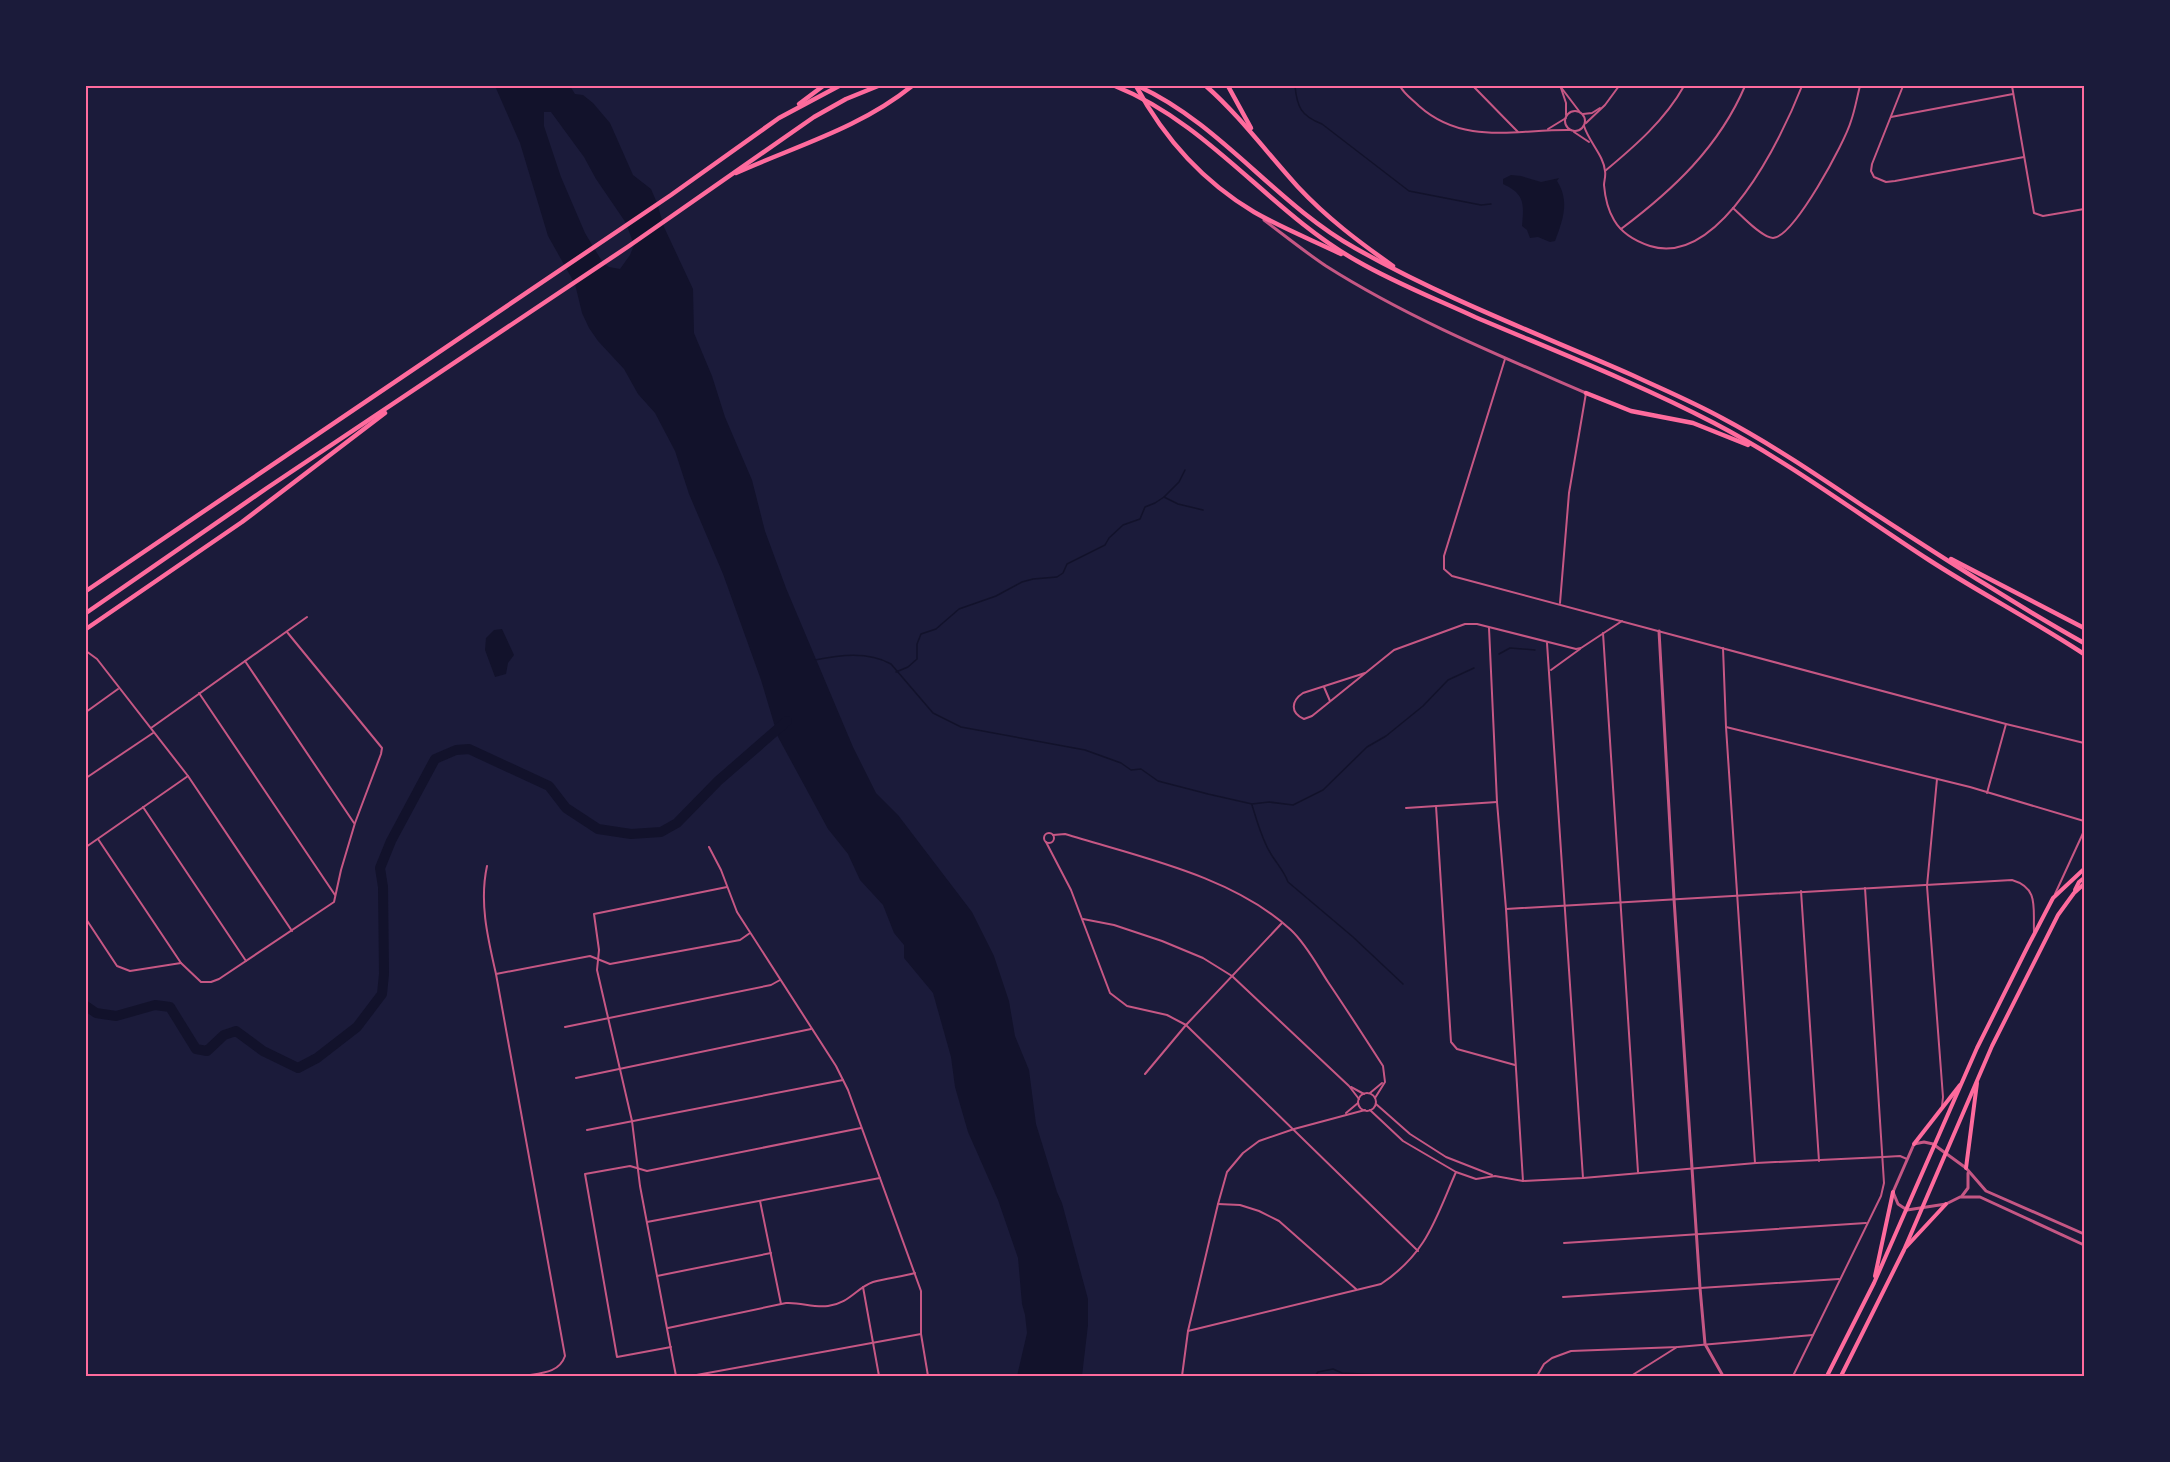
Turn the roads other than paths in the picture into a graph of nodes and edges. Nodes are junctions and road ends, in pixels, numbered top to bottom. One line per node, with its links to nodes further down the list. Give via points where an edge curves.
1 (823, 86): 23 (highway)
2 (839, 86): 23 (highway)
3 (878, 86): 32 (highway, via 814,117)
4 (912, 86): 32 (highway, via 848,127)
5 (1115, 86): 37 (highway, via 1180,120 1302,224)
6 (1137, 86): 35 (highway, via 1155,119 1186,159); 38 (highway, via 1186,113 1316,222)
7 (1206, 86): 28 (highway)
8 (1228, 86): 28 (highway)
9 (1400, 86): 27 (street, via 1445,125 1466,131)
10 (1473, 86): 27 (street)
11 (1620, 86): 19 (street)
12 (1684, 86): 31 (street, via 1655,126)
13 (1745, 86): 36 (street, via 1716,140 1687,174)
14 (1802, 86): 33 (street, via 1772,152)
15 (1860, 86): 33 (street, via 1851,122 1834,160 1781,235 1765,236)
16 (1903, 86): 22 (street)
17 (2012, 86): 18 (street)
18 (2013, 94): 22 (street); 30 (street)
19 (1605, 105): 20 (street); 24 (street)
20 (1581, 114): 21 (street, via 1571,112); 21 (street, via 1560,86); 24 (street)
21 (1566, 117): 25 (street); 26 (street)
22 (1890, 117): 30 (street, via 1871,171 1880,181)
23 (779, 118): 44 (highway)
24 (1584, 126): 26 (street); 29 (street)
25 (1546, 130): 26 (street); 27 (street)
26 (1571, 130): 29 (street)
27 (1518, 132)
28 (1253, 133): 38 (highway, via 1319,208)
29 (1591, 143): 31 (street)
30 (2024, 157): 34 (street, via 2037,215)
31 (1605, 171): 36 (street, via 1607,206)
32 (725, 178): 40 (highway)
33 (1733, 208): 36 (street, via 1698,240 1669,250 1638,242)
34 (2085, 209)
35 (1253, 211): 37 (highway); 39 (street, via 1365,290)
36 (1621, 229)
37 (1355, 260): 42 (highway, via 1654,395)
38 (1407, 277): 43 (highway, via 1720,416)
39 (1505, 359): 41 (street); 45 (street, via 1444,556 1444,569 1458,579)
40 (410, 393): 46 (highway); 51 (highway, via 242,522)
41 (1586, 393): 42 (highway, via 1631,411 1693,423); 45 (street, via 1569,492)
42 (1755, 446): 60 (highway)
43 (1924, 545): 50 (highway); 56 (highway)
44 (86, 591)
45 (1560, 603): 48 (street)
46 (86, 613)
47 (308, 617): 53 (street)
48 (1622, 621): 52 (street); 54 (street)
49 (1489, 628): 55 (street); 63 (street, via 1465,624 1394,650); 78 (street)
50 (2085, 628)
51 (86, 629)
52 (1659, 631): 58 (street); 102 (street)
53 (287, 632): 61 (street); 83 (street, via 380,744 381,754)
54 (1603, 633): 57 (street); 103 (street)
55 (1547, 643): 57 (street); 62 (street)
56 (2085, 643)
57 (1581, 648): 62 (street)
58 (1723, 648): 69 (street); 70 (street)
59 (86, 651): 65 (street)
60 (2085, 656)
61 (245, 661): 66 (street); 83 (street)
62 (1551, 670): 104 (street)
63 (1365, 673): 64 (street); 67 (street)
64 (1323, 687): 67 (street); 67 (street, via 1296,698 1295,711 1304,719)
65 (118, 689): 68 (street); 71 (street)
66 (199, 693): 71 (street); 100 (street)
67 (1330, 701)
68 (86, 712)
69 (2006, 724): 73 (street); 77 (street)
70 (1726, 727): 76 (street); 99 (street)
71 (151, 728): 72 (street)
72 (154, 732): 74 (street); 75 (street)
73 (2085, 743)
74 (188, 776): 80 (street); 109 (street)
75 (86, 778)
76 (1937, 779): 77 (street); 94 (street)
77 (1987, 793): 82 (street)
78 (1497, 802): 79 (street); 105 (street)
79 (1436, 806): 81 (street); 122 (street, via 1451,1042 1457,1049)
80 (143, 807): 86 (street); 113 (street)
81 (1406, 808)
82 (2085, 820)
83 (355, 823): 100 (street)
84 (2085, 831): 101 (street)
85 (1053, 835): 87 (street, via 1052,841); 87 (street, via 1045,835); 108 (street, via 1065,834 1196,875 1231,890)
86 (98, 838): 88 (street); 114 (street)
87 (1046, 842): 107 (street)
88 (86, 847)
89 (709, 847): 95 (street)
90 (487, 866): 115 (street, via 483,885 486,932)
91 (2085, 869): 101 (main road)
92 (2085, 878): 98 (main road)
93 (2085, 884): 98 (main road)
94 (1927, 886): 96 (street); 111 (street, via 2012,880 2025,884 2032,895); 136 (street)
95 (727, 887): 110 (street); 112 (street, via 594,914)
96 (1865, 888): 97 (street); 147 (street)
97 (1801, 891): 99 (street); 149 (street)
98 (2074, 893): 125 (main road, via 2049,932)
99 (1737, 895): 102 (street); 150 (street)
100 (336, 896): 109 (street, via 330,906)
101 (2054, 898): 111 (main road)
102 (1674, 899): 103 (street); 152 (street)
103 (1620, 903): 104 (street); 155 (street)
104 (1565, 906): 105 (street); 158 (street)
105 (1506, 909): 122 (street)
106 (86, 919): 114 (street, via 123,970)
107 (1083, 919): 116 (street, via 1162,941 1203,958); 119 (street, via 1110,993 1127,1006 1167,1015)
108 (1282, 923): 116 (street); 129 (street, via 1307,950 1383,1066)
109 (292, 931): 113 (street)
110 (750, 933): 112 (street, via 740,940 610,964); 117 (street)
111 (2035, 934): 128 (main road)
112 (598, 959): 115 (street, via 590,957); 118 (street)
113 (246, 961): 114 (street, via 211,982 201,982)
114 (181, 963)
115 (496, 974): 193 (street, via 565,1356 557,1369)
116 (1232, 976): 119 (street); 130 (street)
117 (780, 980): 118 (street); 121 (street)
118 (608, 1018): 120 (street); 123 (street)
119 (1186, 1025): 124 (street); 142 (street)
120 (565, 1027)
121 (812, 1029): 123 (street); 127 (street)
122 (1515, 1065): 159 (street)
123 (620, 1070): 126 (street); 140 (street)
124 (1145, 1074)
125 (1977, 1076): 146 (main road); 153 (main road)
126 (576, 1078)
127 (843, 1080): 140 (street); 141 (street)
128 (1964, 1080): 136 (main road); 145 (main road)
129 (1385, 1082): 131 (street); 133 (street)
130 (1349, 1086): 132 (street); 134 (street)
131 (1369, 1093): 132 (street); 133 (street)
132 (1364, 1094): 134 (street)
133 (1375, 1098): 135 (street)
134 (1359, 1100): 137 (street); 139 (street)
135 (1376, 1104): 138 (street); 156 (street, via 1410,1134 1446,1157)
136 (1942, 1106): 144 (main road)
137 (1365, 1110): 138 (street); 139 (street)
138 (1370, 1110): 154 (street, via 1403,1141)
139 (1344, 1115): 142 (street)
140 (632, 1121): 143 (street); 151 (street)
141 (862, 1128): 151 (street, via 647,1172); 157 (street)
142 (1294, 1129): 163 (street, via 1259,1141 1243,1153 1227,1172); 174 (street)
143 (587, 1130)
144 (1914, 1144): 145 (street, via 1927,1142); 148 (street)
145 (1936, 1146): 146 (street); 166 (main road)
146 (1944, 1153): 153 (street); 165 (main road)
147 (1883, 1157): 148 (street); 149 (street); 168 (street, via 1883,1190)
148 (1907, 1159): 160 (street)
149 (1820, 1161): 150 (street)
150 (1755, 1163): 152 (street)
151 (639, 1169): 167 (street); 191 (street, via 630,1166 585,1174 617,1357)
152 (1692, 1170): 155 (street); 169 (street)
153 (1967, 1171): 161 (street, via 1968,1188); 170 (street, via 1986,1191)
154 (1455, 1172): 156 (street, via 1476,1179); 174 (street)
155 (1638, 1173): 158 (street)
156 (1495, 1176): 159 (street)
157 (880, 1178): 162 (street); 176 (street)
158 (1583, 1178): 159 (street)
159 (1523, 1181)
160 (1893, 1192): 166 (street, via 1898,1204); 179 (main road)
161 (1960, 1197): 164 (street); 172 (street, via 1980,1197)
162 (760, 1201): 167 (street); 175 (street)
163 (1218, 1204): 182 (street, via 1259,1211 1280,1221); 186 (street)
164 (1946, 1204): 165 (street); 173 (main road)
165 (1921, 1208): 166 (street); 173 (main road)
166 (1907, 1210): 179 (main road)
167 (647, 1222): 177 (street)
168 (1867, 1223): 169 (street); 178 (street)
169 (1695, 1233): 171 (street); 181 (street)
170 (2085, 1234)
171 (1564, 1243)
172 (2085, 1245)
173 (1904, 1250): 204 (main road)
174 (1418, 1251): 182 (street, via 1382,1284)
175 (771, 1253): 177 (street); 184 (street)
176 (915, 1273): 180 (street); 187 (street, via 921,1291)
177 (657, 1276): 185 (street)
178 (1840, 1279): 181 (street); 188 (street)
179 (1874, 1283): 203 (main road)
180 (863, 1287): 184 (street, via 834,1305); 189 (street)
181 (1700, 1288): 183 (street); 190 (street)
182 (1356, 1289): 186 (street)
183 (1563, 1297)
184 (781, 1304): 185 (street)
185 (667, 1329): 191 (street)
186 (1188, 1331): 198 (street)
187 (921, 1334): 189 (street); 197 (street)
188 (1813, 1335): 190 (street); 202 (street)
189 (873, 1343): 195 (street); 196 (street)
190 (1705, 1344): 192 (street); 201 (street)
191 (671, 1347): 194 (street)
192 (1678, 1347): 199 (street, via 1571,1351 1544,1364); 200 (street)
193 (523, 1377)
194 (676, 1377)
195 (691, 1377)
196 (879, 1377)
197 (928, 1377)
198 (1182, 1377)
199 (1537, 1377)
200 (1631, 1377)
201 (1723, 1377)
202 (1793, 1377)
203 (1827, 1377)
204 (1841, 1377)

